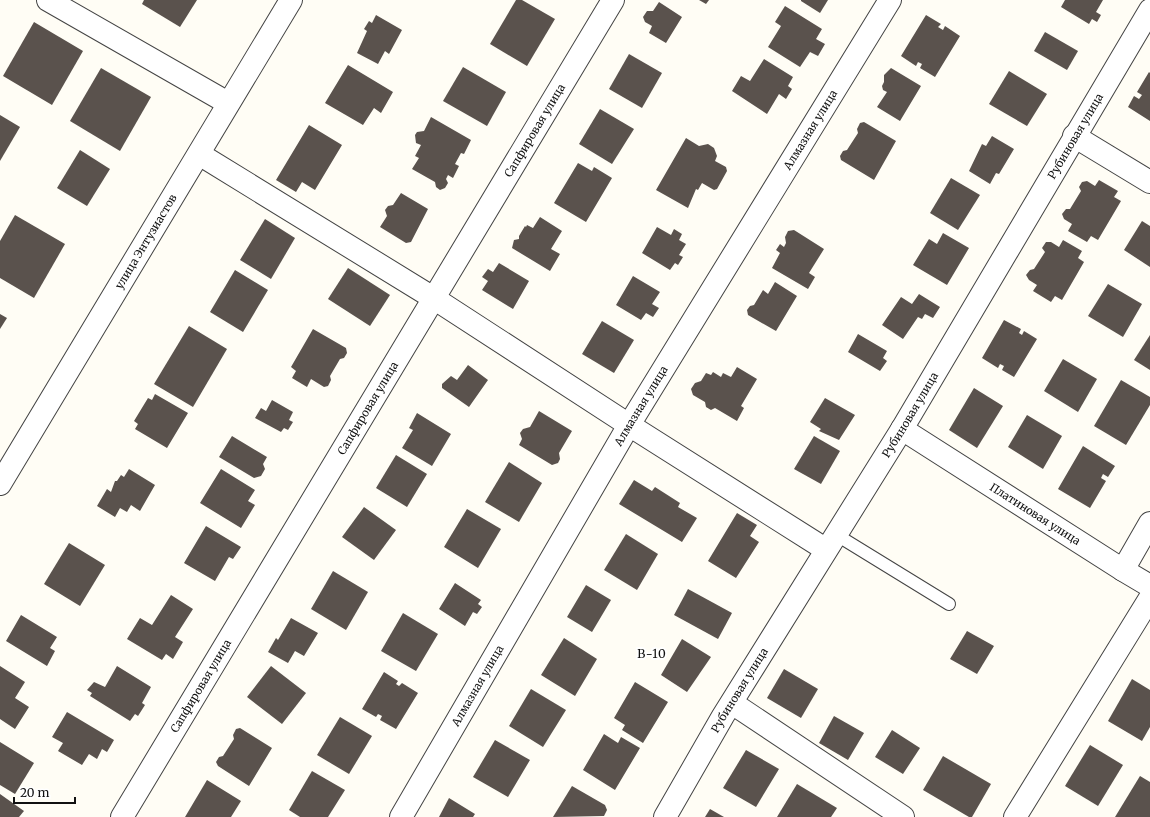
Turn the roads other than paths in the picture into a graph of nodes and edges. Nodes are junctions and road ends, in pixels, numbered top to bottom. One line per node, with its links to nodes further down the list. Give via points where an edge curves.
1 (48, 0): 6 (street)
2 (291, 0): 6 (street, улица Энтузиастов)
3 (613, 0): 10 (street, Сапфировая улица)
4 (890, 0): 11 (street, Алмазная улица)
5 (1150, 10): 7 (street, Рубиновая улица)
6 (228, 103): 8 (street, улица Энтузиастов)
7 (1074, 136): 9 (street); 12 (street, Рубиновая улица)
8 (199, 154): 10 (street); 13 (street, улица Энтузиастов)
9 (1150, 182)
10 (435, 299): 11 (street); 21 (street, Сапфировая улица)
11 (629, 425): 15 (street); 22 (street, Алмазная улица)
12 (902, 429): 15 (street, Рубиновая улица); 16 (street, Платиновая улица)
13 (0, 484)
14 (1150, 523): 16 (street)
15 (830, 542): 19 (lane); 20 (street, Рубиновая улица)
16 (1123, 570): 17 (street, Платиновая улица)
17 (1150, 586)
18 (1150, 598): 25 (street)
19 (949, 604)
20 (732, 703): 23 (street, Рубиновая улица); 24 (street)
21 (122, 817)
22 (401, 817)
23 (665, 817)
24 (903, 817)
25 (1015, 817)

